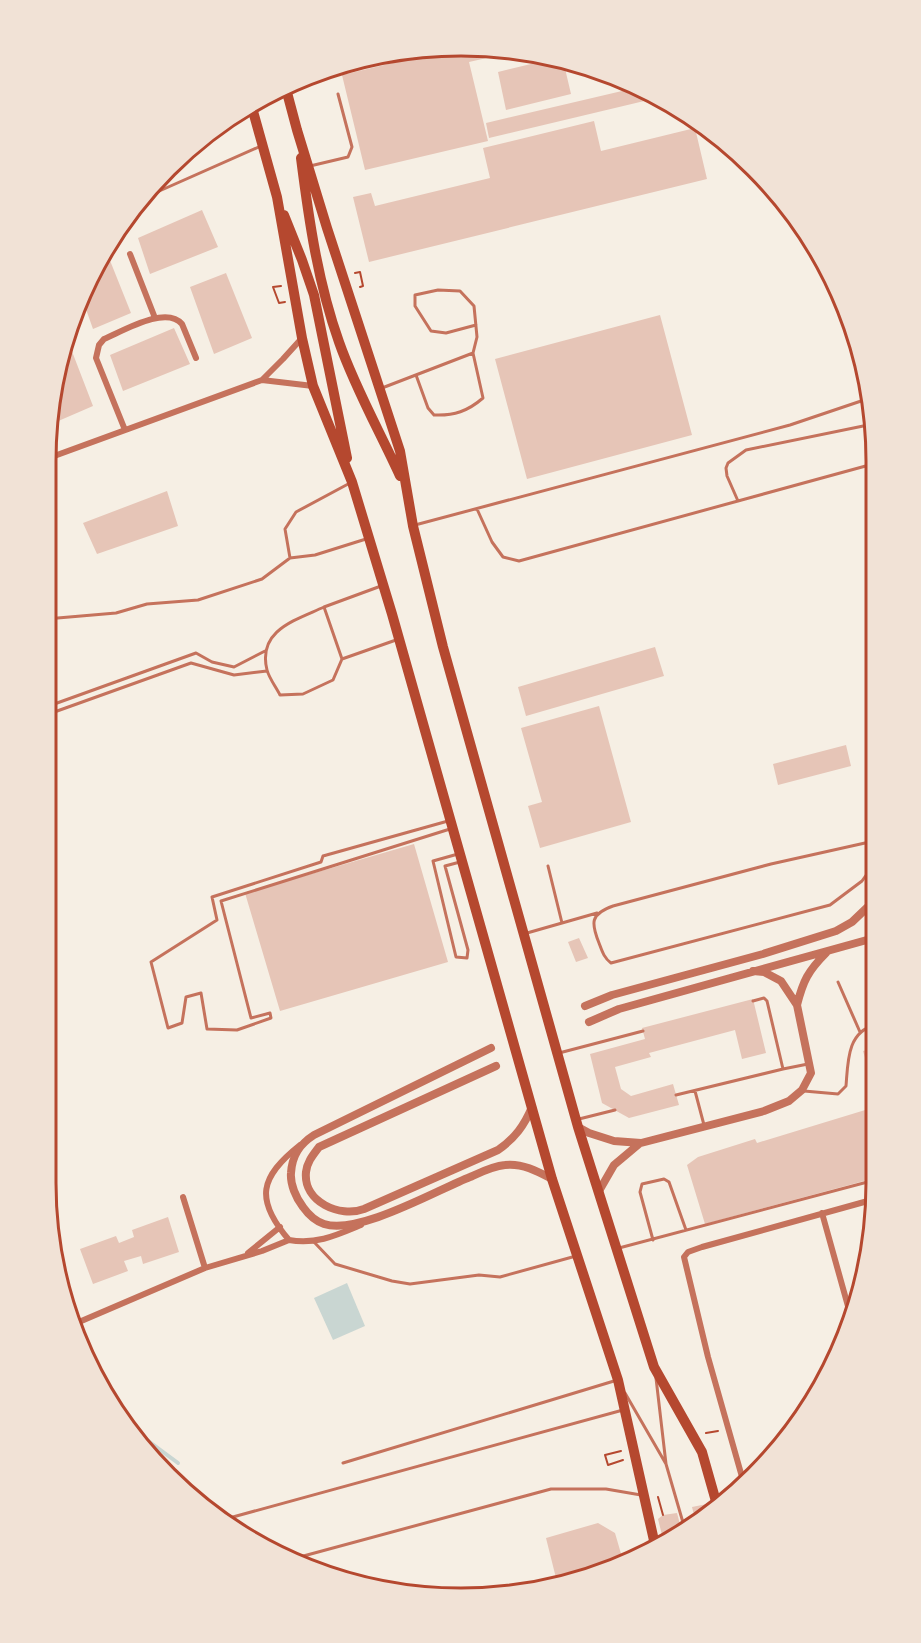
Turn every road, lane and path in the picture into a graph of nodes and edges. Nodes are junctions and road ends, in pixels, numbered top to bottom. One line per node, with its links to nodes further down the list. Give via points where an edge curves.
1 (287, 94): 4 (highway)
2 (338, 94): 6 (lane, via 351,153 348,158)
3 (253, 113): 5 (highway)
4 (297, 130): 6 (highway); 29 (highway, via 310,235 329,314)
5 (262, 146): 7 (lane); 8 (highway)
6 (308, 167): 22 (highway)
7 (157, 192)
8 (277, 197): 16 (highway); 28 (highway, via 314,295)
9 (130, 254): 14 (street)
10 (360, 272): 11 (path)
11 (363, 286)
12 (273, 287): 13 (path)
13 (279, 303)
14 (155, 318): 18 (street, via 170,316 179,320); 25 (street, via 104,339 96,352)
15 (476, 325): 15 (lane, via 474,306 460,291 415,295 415,306 431,331 446,333); 17 (lane)
16 (302, 338): 20 (street); 21 (highway)
17 (473, 353): 19 (lane); 19 (lane, via 483,398 470,409 434,415)
18 (196, 358)
19 (416, 375): 22 (lane)
20 (262, 380): 21 (street); 25 (street)
21 (313, 387): 28 (highway)
22 (379, 389): 29 (highway, via 400,451)
23 (861, 401): 31 (lane, via 789,425)
24 (864, 426): 30 (lane, via 746,450 726,468)
25 (124, 430): 26 (street)
26 (56, 455)
27 (866, 466): 30 (lane)
28 (352, 482): 33 (highway); 34 (lane, via 296,512 285,529)
29 (405, 487): 32 (highway)
30 (738, 501): 31 (lane, via 519,561 504,557 492,542)
31 (477, 509): 32 (lane)
32 (413, 526): 52 (highway)
33 (369, 538): 34 (lane, via 315,555); 35 (highway)
34 (290, 558): 37 (lane, via 262,579 198,600)
35 (383, 586): 36 (lane); 38 (highway)
36 (324, 607): 39 (lane, via 277,630); 40 (lane)
37 (56, 618)
38 (398, 639): 40 (lane); 44 (highway)
39 (265, 651): 41 (lane); 42 (lane, via 234,667 196,653)
40 (342, 659): 41 (lane, via 333,680 303,694 280,695)
41 (267, 671): 43 (lane, via 234,675 191,663)
42 (56, 703)
43 (56, 711)
44 (451, 825): 44 (lane, via 323,856 321,862 212,897 217,920 151,962 168,1028 182,1023 186,997 201,993 207,1029 237,1030 271,1018 270,1013 251,1018 221,901); 46 (highway)
45 (866, 843): 50 (lane, via 771,864)
46 (461, 857): 46 (lane, via 433,861 456,957 467,958 445,866); 72 (highway)
47 (548, 866): 51 (lane)
48 (866, 875): 50 (lane, via 830,905 611,963 594,930)
49 (866, 909): 59 (street, via 836,931)
50 (597, 913): 51 (lane)
51 (562, 923): 52 (lane)
52 (524, 934): 65 (highway)
53 (866, 940): 54 (street)
54 (828, 951): 55 (street); 58 (street, via 805,977)
55 (753, 971): 58 (street, via 781,981); 60 (street)
56 (838, 982): 63 (lane)
57 (753, 1001): 68 (lane, via 767,1001)
58 (797, 1005): 66 (street)
59 (585, 1006)
60 (589, 1022)
61 (866, 1027): 63 (lane)
62 (643, 1031): 65 (lane)
63 (860, 1032): 70 (lane, via 849,1056 846,1086 838,1094)
64 (491, 1048): 77 (street)
65 (557, 1054): 74 (highway)
66 (810, 1063): 68 (lane); 70 (street, via 811,1073)
67 (496, 1066): 72 (street, via 319,1147 306,1172 307,1185 316,1200 342,1212 364,1209 498,1150 523,1126)
68 (783, 1069): 69 (lane)
69 (695, 1090): 71 (lane); 75 (lane)
70 (802, 1090): 75 (street, via 778,1106)
71 (676, 1095)
72 (532, 1107): 78 (highway)
73 (615, 1110): 74 (lane)
74 (577, 1123): 76 (street, via 589,1133 614,1142); 80 (highway)
75 (704, 1127): 76 (street)
76 (641, 1143): 80 (street, via 620,1158)
77 (300, 1144): 84 (street, via 291,1173 296,1194 308,1213 323,1224 336,1226); 85 (street, via 274,1168 266,1185 270,1210)
78 (552, 1179): 84 (street, via 519,1165 492,1168); 92 (highway)
79 (866, 1182): 86 (lane)
80 (599, 1191): 90 (highway)
81 (183, 1197): 93 (street)
82 (865, 1202): 83 (street)
83 (822, 1214): 94 (street); 103 (street, via 702,1247 685,1254 683,1259)
84 (368, 1222): 89 (street)
85 (280, 1227): 87 (street); 91 (street)
86 (686, 1230): 88 (lane); 88 (lane, via 669,1182 664,1179 642,1184 640,1192)
87 (289, 1240): 89 (street); 91 (street)
88 (653, 1240): 90 (lane)
89 (314, 1242): 92 (lane, via 335,1264 410,1284 479,1275 500,1277)
90 (617, 1249): 96 (highway)
91 (244, 1256): 93 (street)
92 (577, 1256): 97 (highway)
93 (205, 1268): 95 (street)
94 (847, 1303)
95 (80, 1321)
96 (654, 1367): 102 (lane); 105 (highway, via 702,1452)
97 (618, 1380): 98 (highway); 101 (lane); 102 (lane)
98 (625, 1409): 100 (highway); 106 (lane)
99 (605, 1455): 100 (path, via 608,1465)
100 (635, 1456): 104 (highway)
101 (344, 1463)
102 (666, 1464): 107 (lane)
103 (741, 1474)
104 (643, 1495): 108 (highway); 109 (lane, via 606,1489 551,1489)
105 (715, 1498)
106 (232, 1517)
107 (683, 1521)
108 (653, 1539)
109 (304, 1556)

